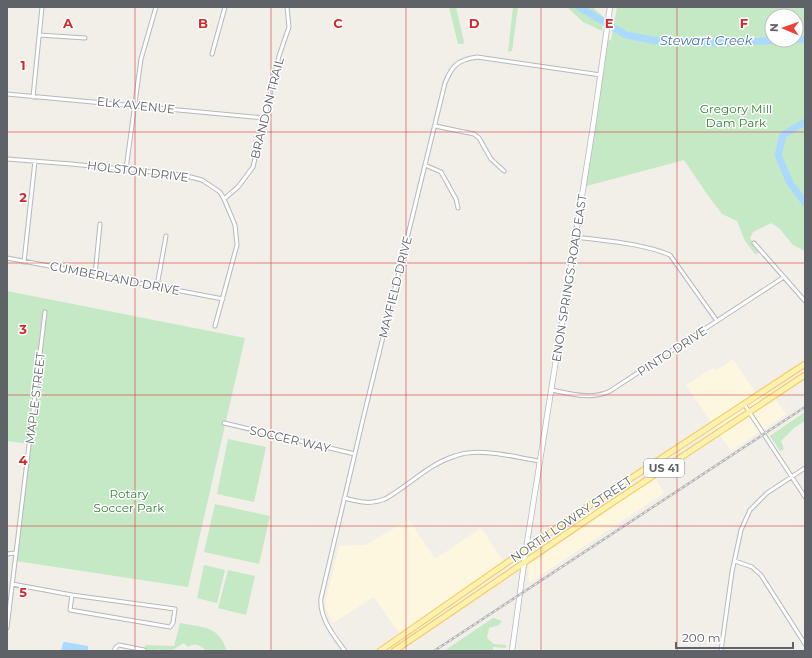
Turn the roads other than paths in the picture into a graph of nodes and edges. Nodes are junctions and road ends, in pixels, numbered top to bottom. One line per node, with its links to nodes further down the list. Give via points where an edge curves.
1 (42, 7): 6 (street)
2 (156, 7): 12 (street, via 141,59)
3 (225, 7): 8 (street)
4 (287, 7): 13 (street, BRANDON TRAIL, via 289,27 279,56)
5 (610, 9): 9 (street, ENON SPRINGS ROAD EAST)
6 (39, 35): 7 (street); 11 (street)
7 (85, 38)
8 (212, 54)
9 (600, 75): 14 (street, MAYFIELD DRIVE, via 477,57 462,60 450,71); 24 (street, ENON SPRINGS ROAD EAST)
10 (7, 94): 11 (street, ELK AVENUE)
11 (33, 97): 12 (street, ELK AVENUE)
12 (135, 106): 13 (street, ELK AVENUE); 18 (street)
13 (265, 118): 20 (street, BRANDON TRAIL, via 253,167 238,187)
14 (435, 126): 17 (street, MAYFIELD DRIVE); 19 (street, via 474,134 491,160)
15 (7, 159): 16 (street, HOLSTON DRIVE)
16 (35, 161): 18 (street, HOLSTON DRIVE); 27 (street)
17 (425, 165): 21 (street, via 441,172 456,199); 44 (street, MAYFIELD DRIVE)
18 (126, 169): 20 (street, HOLSTON DRIVE, via 183,175 202,180 220,192)
19 (504, 171)
20 (224, 199): 31 (street, HOLSTON DRIVE, via 235,225 237,245)
21 (458, 208)
22 (100, 224): 28 (street)
23 (166, 236): 30 (street)
24 (575, 237): 34 (street, via 641,247 670,255); 38 (street, ENON SPRINGS ROAD EAST)
25 (754, 243): 29 (street)
26 (7, 258): 27 (street, CUMBERLAND DRIVE)
27 (24, 262): 28 (street, CUMBERLAND DRIVE)
28 (95, 275): 30 (street, CUMBERLAND DRIVE)
29 (784, 277): 32 (street); 34 (street, PINTO DRIVE)
30 (157, 286): 31 (street, CUMBERLAND DRIVE)
31 (223, 299): 35 (street, HOLSTON DRIVE)
32 (805, 301)
33 (45, 312): 53 (street, MAPLE STREET)
34 (717, 321): 38 (street, PINTO DRIVE, via 612,391 602,395 586,396)
35 (215, 326)
36 (805, 364): 39 (main road, NORTH LOWRY STREET / US 41)
37 (805, 375): 40 (main road, US 41)
38 (552, 390): 45 (street, ENON SPRINGS ROAD EAST)
39 (744, 404): 40 (street); 42 (main road, NORTH LOWRY STREET / US 41)
40 (750, 412): 43 (main road, US 41); 47 (street)
41 (224, 424): 44 (street, SOCCER WAY)
42 (691, 438): 43 (main road); 50 (main road, NORTH LOWRY STREET / US 41)
43 (697, 447): 51 (main road, US 41)
44 (355, 454): 49 (street, MAYFIELD DRIVE)
45 (540, 461): 49 (street, via 477,452 464,453 439,463 395,493 375,503); 52 (street, ENON SPRINGS ROAD EAST)
46 (805, 468): 47 (street)
47 (792, 476): 48 (street); 55 (street, via 767,493 750,510 741,530)
48 (805, 497)
49 (344, 498): 63 (street, MAYFIELD DRIVE, via 320,606 328,627)
50 (599, 499): 51 (main road); 52 (main road, NORTH LOWRY STREET / US 41)
51 (603, 509): 56 (main road, US 41)
52 (526, 549): 56 (street, ENON SPRINGS ROAD EAST); 64 (main road, NORTH LOWRY STREET / US 41)
53 (15, 553): 54 (street); 57 (street, MAPLE STREET)
54 (7, 554)
55 (735, 561): 60 (street, via 761,575); 67 (street)
56 (524, 562): 65 (main road, US 41); 66 (street, ENON SPRINGS ROAD EAST)
57 (12, 584): 58 (street); 59 (street, MAPLE STREET)
58 (72, 595): 58 (street, via 175,610 173,623 170,627 70,610)
59 (7, 628)
60 (805, 644)
61 (144, 650): 62 (street, via 120,646)
62 (114, 651)
63 (345, 651)
64 (380, 651)
65 (394, 651)
66 (512, 651)
67 (721, 651)

